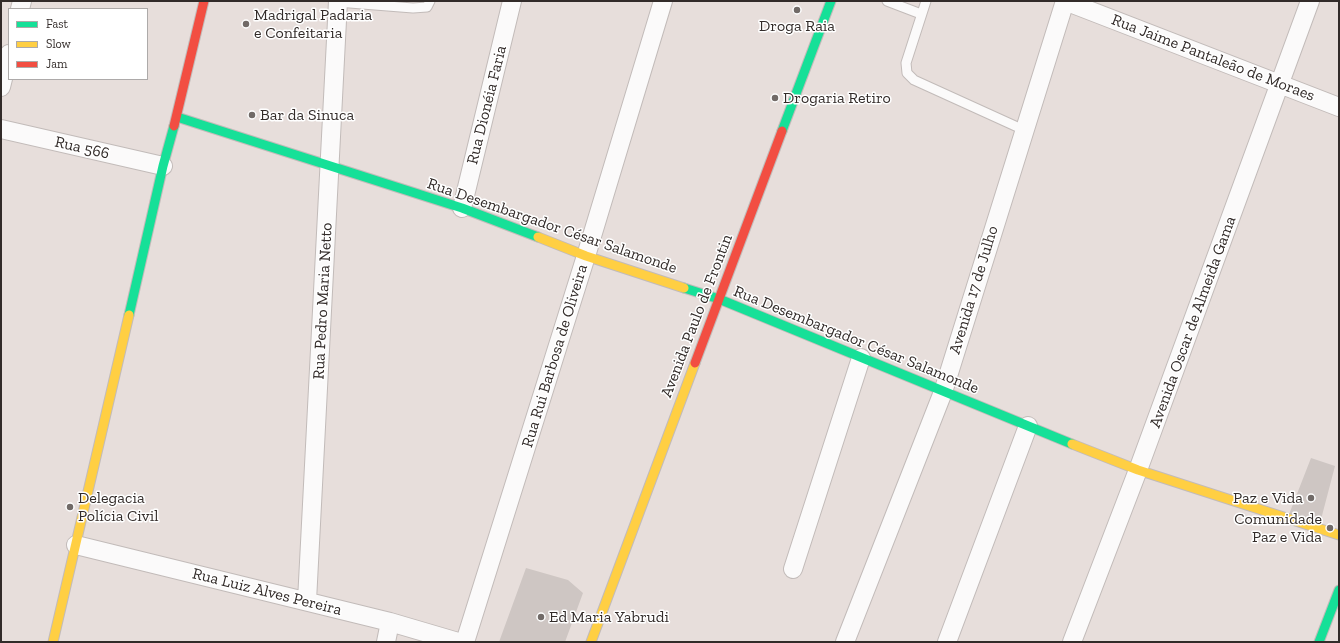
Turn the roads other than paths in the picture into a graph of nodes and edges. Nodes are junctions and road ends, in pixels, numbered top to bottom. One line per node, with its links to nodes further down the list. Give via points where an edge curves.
1 (204, 1): 16 (street)
2 (430, 1): 10 (lane, via 427,7 413,8)
3 (512, 1): 21 (street, Rua Dionéia Faria)
4 (663, 1): 22 (street, Rua Rui Barbosa de Oliveira)
5 (831, 1): 23 (street, Avenida Paulo de Frontin)
6 (887, 1): 11 (lane)
7 (926, 1): 11 (lane)
8 (1065, 1): 13 (street, Rua Jaime Pantaleão de Moraes); 18 (street, Avenida 17 de Julho)
9 (1310, 1): 13 (street, Avenida Oscar de Almeida Gama)
10 (345, 2): 20 (street, Rua Pedro Maria Netto)
11 (921, 14): 18 (lane, via 906,63 907,73 914,80)
12 (8, 58): 14 (street)
13 (1280, 85): 15 (street, Rua Jaime Pantaleão de Moraes); 27 (street, Avenida Oscar de Almeida Gama)
14 (1, 87)
15 (1339, 107)
16 (177, 117): 19 (street); 20 (street, Rua Desembargador César Salamonde)
17 (1, 129): 19 (street, Rua 566)
18 (1024, 130): 25 (street, Avenida 17 de Julho)
19 (163, 166): 29 (street)
20 (330, 166): 21 (street, Rua Desembargador César Salamonde); 32 (street, Rua Pedro Maria Netto)
21 (462, 208): 22 (street, Rua Desembargador César Salamonde)
22 (586, 256): 23 (street, Rua Desembargador César Salamonde); 37 (street, Rua Rui Barbosa de Oliveira)
23 (719, 299): 24 (street, Rua Desembargador César Salamonde); 38 (street, Avenida Paulo de Frontin)
24 (861, 358): 25 (street, Rua Desembargador César Salamonde); 30 (street)
25 (943, 392): 26 (street, Rua Desembargador César Salamonde); 39 (street, Avenida 17 de Julho)
26 (1028, 426): 27 (street, Rua Desembargador César Salamonde); 40 (street)
27 (1138, 470): 28 (street, Rua Desembargador César Salamonde, via 1194,486); 41 (street, Avenida Oscar de Almeida Gama)
28 (1339, 535)
29 (76, 545): 32 (street, Rua Luiz Alves Pereira); 34 (street)
30 (793, 569)
31 (1339, 590): 42 (street)
32 (307, 601): 33 (street, Rua Luiz Alves Pereira)
33 (390, 622): 35 (street); 36 (street, Rua Luiz Alves Pereira)
34 (53, 642)
35 (386, 642)
36 (458, 642)
37 (465, 642)
38 (591, 642)
39 (845, 642)
40 (947, 642)
41 (1072, 642)
42 (1319, 642)

